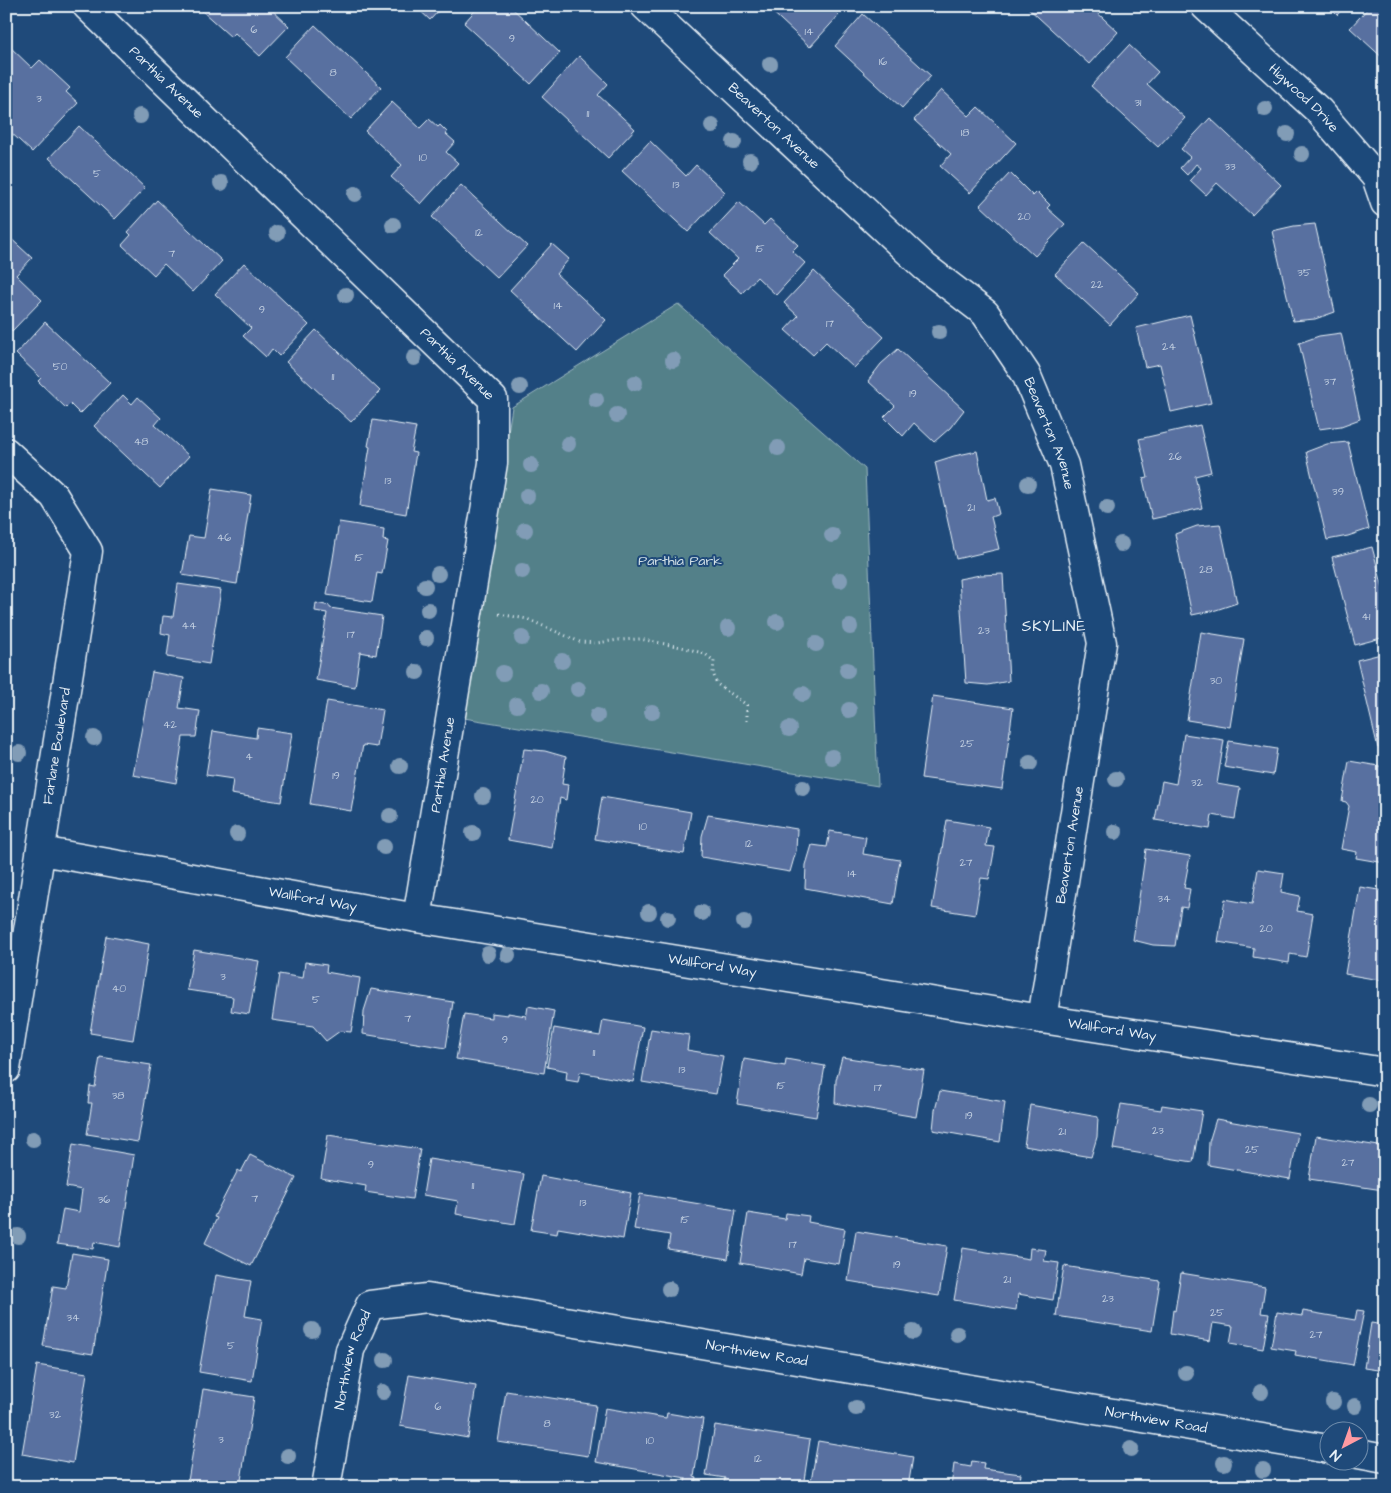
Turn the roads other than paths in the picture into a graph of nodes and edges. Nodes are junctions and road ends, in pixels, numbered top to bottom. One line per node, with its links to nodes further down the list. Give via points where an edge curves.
1 (87, 6): 7 (street, Parthia Avenue, via 493,399 493,463)
2 (645, 6): 8 (street, Beaverton Avenue, via 926,267 985,313 1026,374 1064,465 1102,643)
3 (1205, 6): 4 (street, Higwood Drive, via 1319,111 1376,177)
4 (1385, 203)
5 (6, 452): 6 (street, Farlane Boulevard, via 54,496 88,551)
6 (41, 851): 7 (street, Wallford Way); 9 (street, Farlane Boulevard)
7 (417, 918): 8 (street, Wallford Way)
8 (1042, 1020): 10 (street, Wallford Way)
9 (6, 1069)
10 (1385, 1072)
11 (1318, 1447): 14 (street, Northview Road, via 426,1298 370,1305 350,1350)
12 (1368, 1456): 13 (street)
13 (1385, 1459)
14 (326, 1487)

